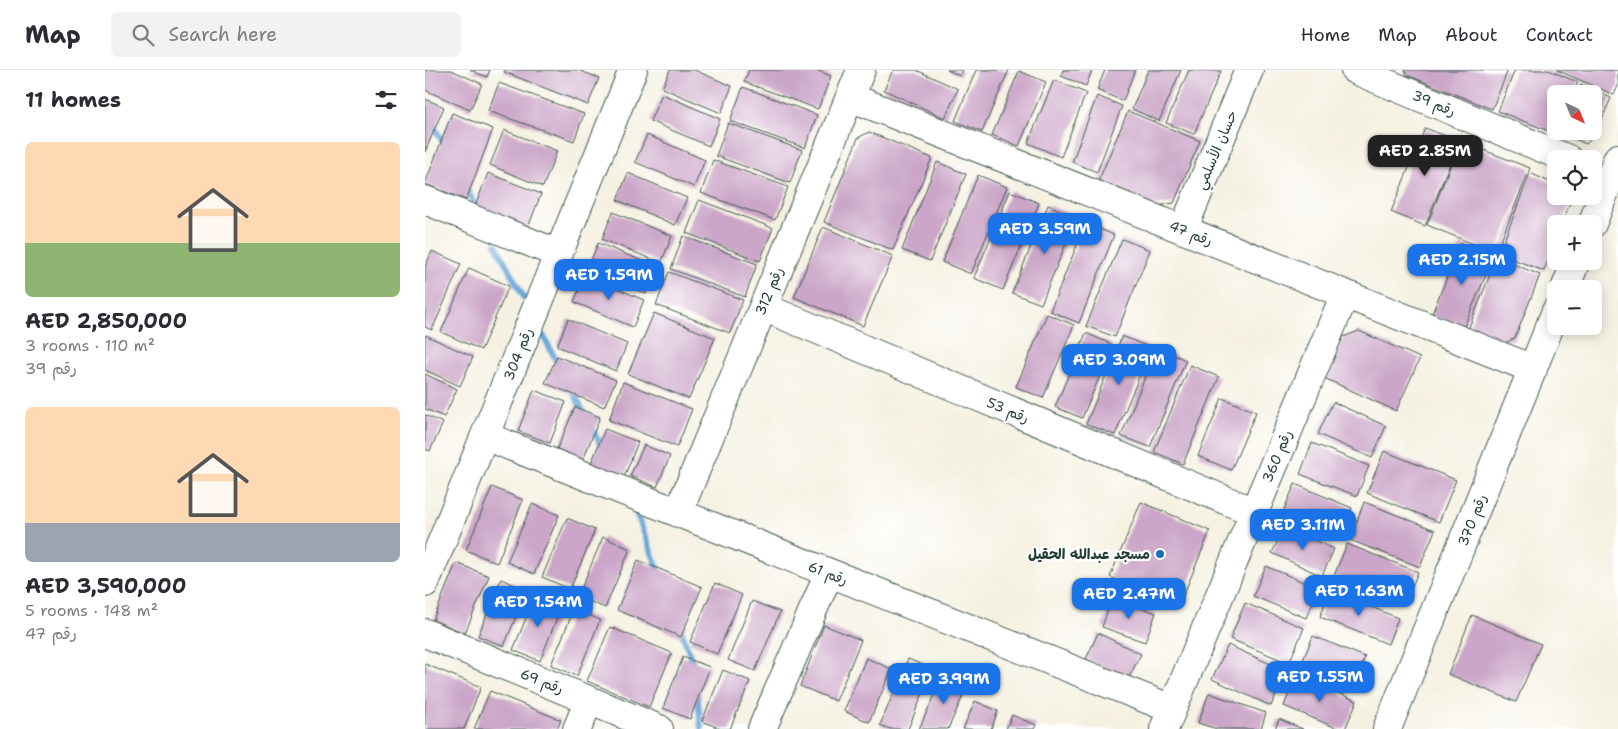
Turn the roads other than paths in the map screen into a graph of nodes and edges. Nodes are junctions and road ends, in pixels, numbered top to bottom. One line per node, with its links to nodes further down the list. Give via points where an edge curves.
1 (633, 70): 11 (street, رقم 304)
2 (861, 70): 5 (street, رقم 312)
3 (1249, 70): 10 (street, حسان الأسلمي)
4 (1372, 73): 6 (street, رقم 39)
5 (850, 97): 10 (street, رقم 47); 13 (street, رقم 312)
6 (1547, 150)
7 (1607, 168): 9 (street)
8 (425, 200): 11 (street)
9 (1594, 215)
10 (1183, 230): 12 (street, رقم 47)
11 (559, 254): 16 (street, رقم 304)
12 (1345, 294): 15 (street, رقم 47); 17 (street, رقم 360)
13 (763, 307): 17 (street, رقم 53); 18 (street, رقم 312)
14 (1547, 334): 15 (street, رقم 370)
15 (1533, 370): 27 (street, رقم 370)
16 (485, 436): 18 (street, رقم 61); 20 (street, رقم 304)
17 (1254, 512): 23 (street, رقم 360)
18 (678, 513): 19 (street, رقم 61)
19 (829, 573): 23 (street, رقم 61); 26 (street)
20 (425, 583)
21 (425, 633): 22 (street, رقم 69)
22 (589, 700): 24 (street); 25 (street, رقم 69)
23 (1168, 719)
24 (577, 729)
25 (659, 729)
26 (762, 729)
27 (1387, 729)

